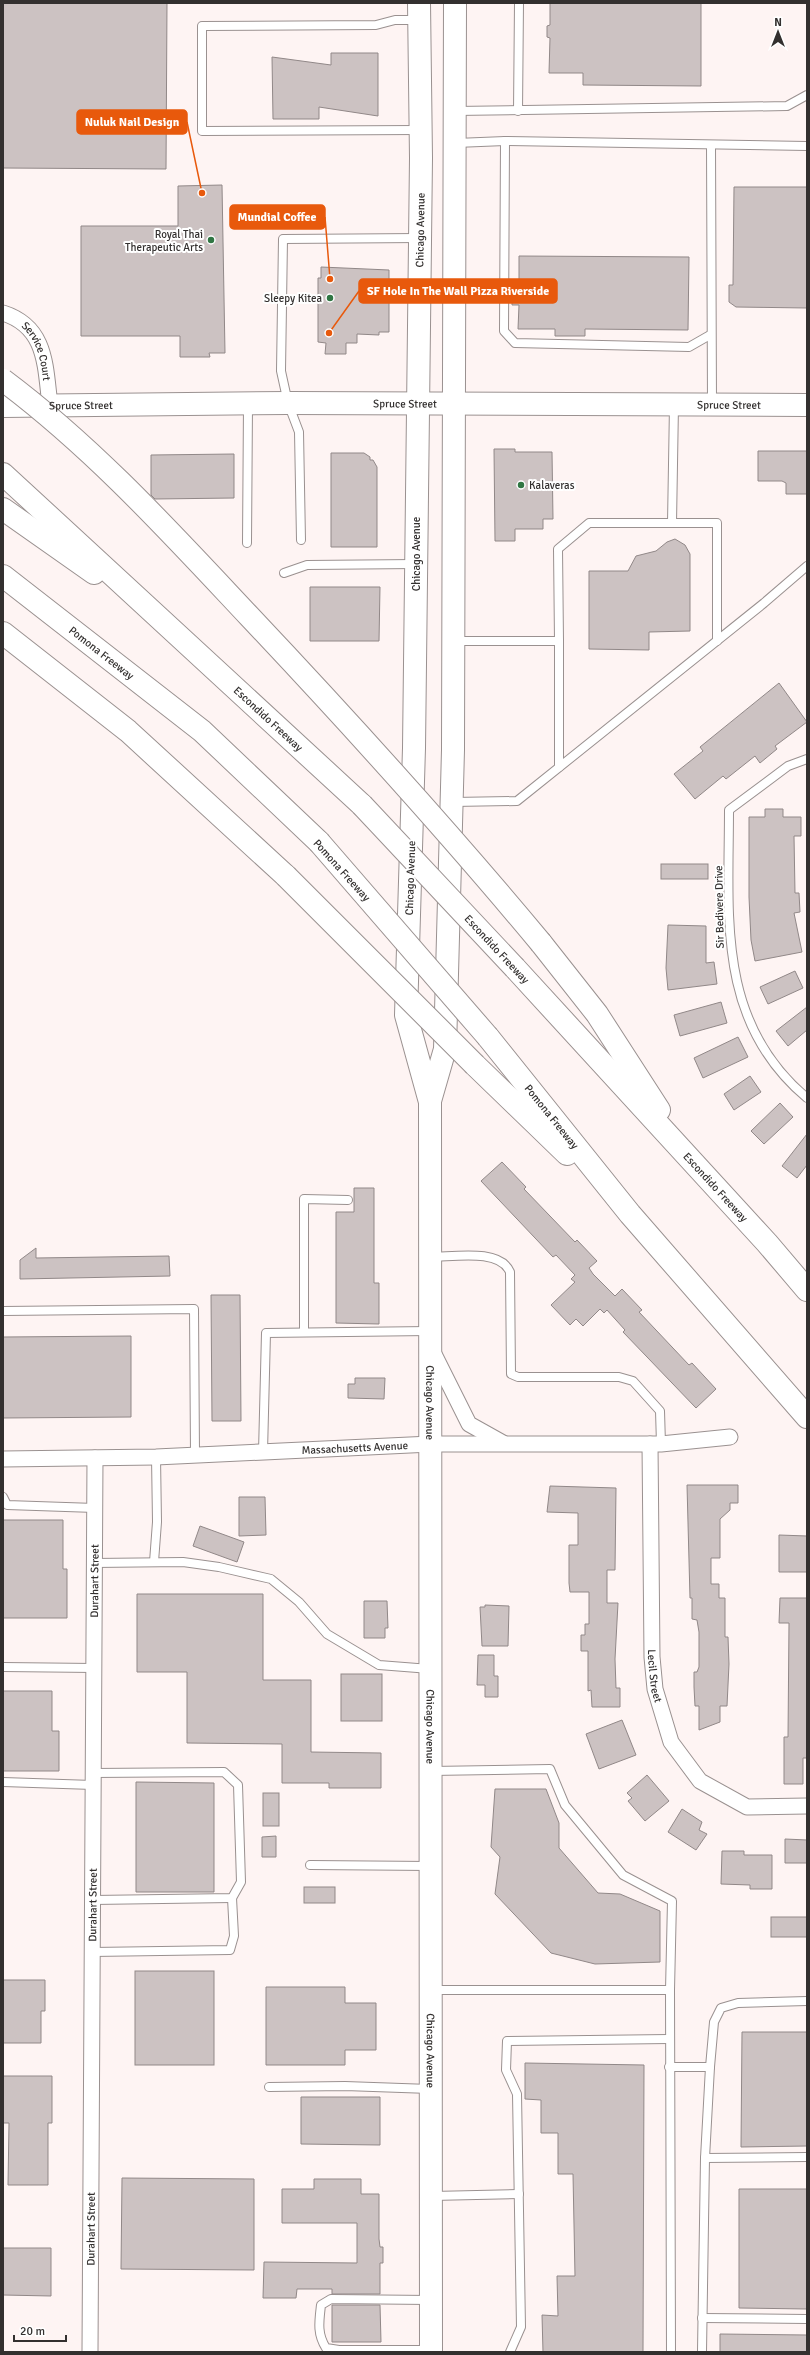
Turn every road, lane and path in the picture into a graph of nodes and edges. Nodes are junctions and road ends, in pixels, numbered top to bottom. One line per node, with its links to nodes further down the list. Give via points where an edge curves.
1 (455, 3): 6 (main road, Chicago Avenue)
2 (519, 3): 5 (lane)
3 (419, 12): 7 (main road, Chicago Avenue); 7 (lane, via 376,25 202,26 202,131)
4 (807, 95): 5 (lane, via 787,106)
5 (518, 110): 6 (lane)
6 (454, 111): 9 (main road, Chicago Avenue)
7 (420, 130): 12 (main road, Chicago Avenue)
8 (504, 141): 9 (lane); 10 (lane); 14 (lane, via 504,331 514,343 689,347)
9 (454, 143): 18 (main road, Chicago Avenue)
10 (711, 145): 11 (lane); 14 (lane)
11 (807, 146)
12 (420, 238): 16 (lane, via 283,239 280,345); 17 (main road, Chicago Avenue)
13 (3, 313): 22 (street, Service Court, via 22,321 40,343)
14 (710, 335): 21 (lane)
15 (3, 380): 44 (main road, bridge, via 98,459 178,540 440,823 597,1014)
16 (288, 403): 17 (main road, Spruce Street); 19 (main road, Spruce Street); 28 (lane, via 299,432)
17 (417, 403): 18 (main road, Spruce Street); 30 (main road, Chicago Avenue)
18 (453, 403): 20 (main road, Spruce Street); 36 (main road, Chicago Avenue)
19 (248, 404): 22 (main road, Spruce Street); 29 (lane)
20 (674, 404): 21 (main road, Spruce Street); 27 (lane)
21 (712, 404): 23 (main road, Spruce Street)
22 (50, 405): 24 (main road, Spruce Street)
23 (807, 405)
24 (3, 406)
25 (3, 474): 34 (main road)
26 (3, 509): 34 (main road)
27 (672, 523): 37 (lane, via 717,523); 38 (lane, via 589,523 558,549)
28 (301, 540)
29 (247, 543)
30 (416, 564): 32 (lane, via 307,566); 43 (main road, Chicago Avenue, via 414,748 406,1015)
31 (807, 566): 37 (lane)
32 (284, 573)
33 (3, 576): 46 (main road, Pomona Freeway, bridge, via 202,732 319,842 488,1037)
34 (168, 625): 44 (main road, Escondido Freeway, bridge, via 362,805)
35 (3, 633): 46 (main road, bridge, via 128,731 286,876 475,1065)
36 (453, 641): 38 (lane); 41 (main road, Chicago Avenue, via 453,750)
37 (717, 641): 40 (lane)
38 (559, 642): 40 (lane)
39 (807, 759): 42 (lane, Sir Bedivere Drive, via 798,760 788,766 729,810 728,926 735,980 756,1038 776,1067)
40 (559, 767): 41 (lane, via 517,801)
41 (450, 802): 43 (main road, Chicago Avenue, via 445,1049)
42 (807, 1098)
43 (430, 1102): 47 (main road, Chicago Avenue)
44 (694, 1163): 48 (main road, Escondido Freeway)
45 (348, 1200): 50 (lane, via 304,1199)
46 (630, 1214): 52 (main road)
47 (431, 1257): 51 (main road, Chicago Avenue); 56 (lane, via 493,1256 507,1265 510,1272 511,1374 518,1377 619,1377 633,1381 660,1411)
48 (807, 1290)
49 (3, 1311): 58 (lane, via 194,1309)
50 (304, 1332): 51 (lane); 57 (lane, via 268,1332 265,1335)
51 (431, 1340): 54 (main road, Chicago Avenue); 55 (street, via 469,1424)
52 (807, 1417)
53 (730, 1437): 56 (street, Massachusetts Avenue)
54 (432, 1444): 55 (street, Massachusetts Avenue); 57 (street, Massachusetts Avenue); 68 (main road, Chicago Avenue)
55 (504, 1444): 56 (street, Massachusetts Avenue)
56 (655, 1444): 72 (street, Lecil Street, via 652,1657 655,1689 671,1742 700,1781 747,1807)
57 (263, 1452): 58 (street, Massachusetts Avenue)
58 (195, 1455): 59 (street, Massachusetts Avenue)
59 (156, 1457): 60 (street, Massachusetts Avenue); 64 (lane, via 157,1522)
60 (95, 1458): 61 (street, Massachusetts Avenue); 63 (street, Durahart Street)
61 (3, 1459)
62 (3, 1497): 63 (lane, via 7,1505)
63 (95, 1508): 65 (street, Durahart Street)
64 (154, 1562): 65 (lane); 68 (lane, via 183,1562 219,1567 271,1579 299,1602 327,1634 379,1665)
65 (94, 1563): 67 (street, Durahart Street)
66 (3, 1667): 67 (lane)
67 (94, 1668): 70 (street, Durahart Street)
68 (431, 1669): 69 (main road, Chicago Avenue)
69 (431, 1771): 74 (main road, Chicago Avenue); 79 (lane, via 550,1769 565,1805 623,1875 672,1901)
70 (93, 1779): 71 (lane); 75 (lane, via 224,1772 238,1784 241,1882); 76 (street, Durahart Street)
71 (3, 1782)
72 (807, 1806)
73 (310, 1865): 74 (lane)
74 (431, 1866): 78 (main road, Chicago Avenue)
75 (232, 1898): 76 (lane); 77 (lane, via 234,1936 230,1950)
76 (93, 1900): 77 (street, Durahart Street)
77 (92, 1952): 94 (street, Durahart Street)
78 (431, 1990): 79 (lane); 85 (main road, Chicago Avenue)
79 (670, 1990): 81 (lane)
80 (807, 2001): 83 (lane, via 738,2003 721,2008 714,2022)
81 (669, 2039): 82 (lane); 88 (lane, via 507,2041 506,2070 517,2094)
82 (669, 2067): 83 (lane); 96 (lane)
83 (710, 2067): 87 (lane)
84 (269, 2087): 85 (lane)
85 (431, 2089): 89 (main road, Chicago Avenue)
86 (807, 2157): 87 (lane)
87 (705, 2158): 91 (lane)
88 (519, 2194): 89 (lane); 95 (lane, via 521,2328)
89 (431, 2196): 90 (main road, Chicago Avenue)
90 (431, 2300): 93 (main road, Chicago Avenue); 93 (lane, via 330,2299 320,2305 318,2329 320,2339 326,2348)
91 (702, 2318): 92 (lane); 97 (lane)
92 (807, 2319)
93 (431, 2351)
94 (90, 2352)
95 (510, 2352)
96 (671, 2352)
97 (702, 2352)

